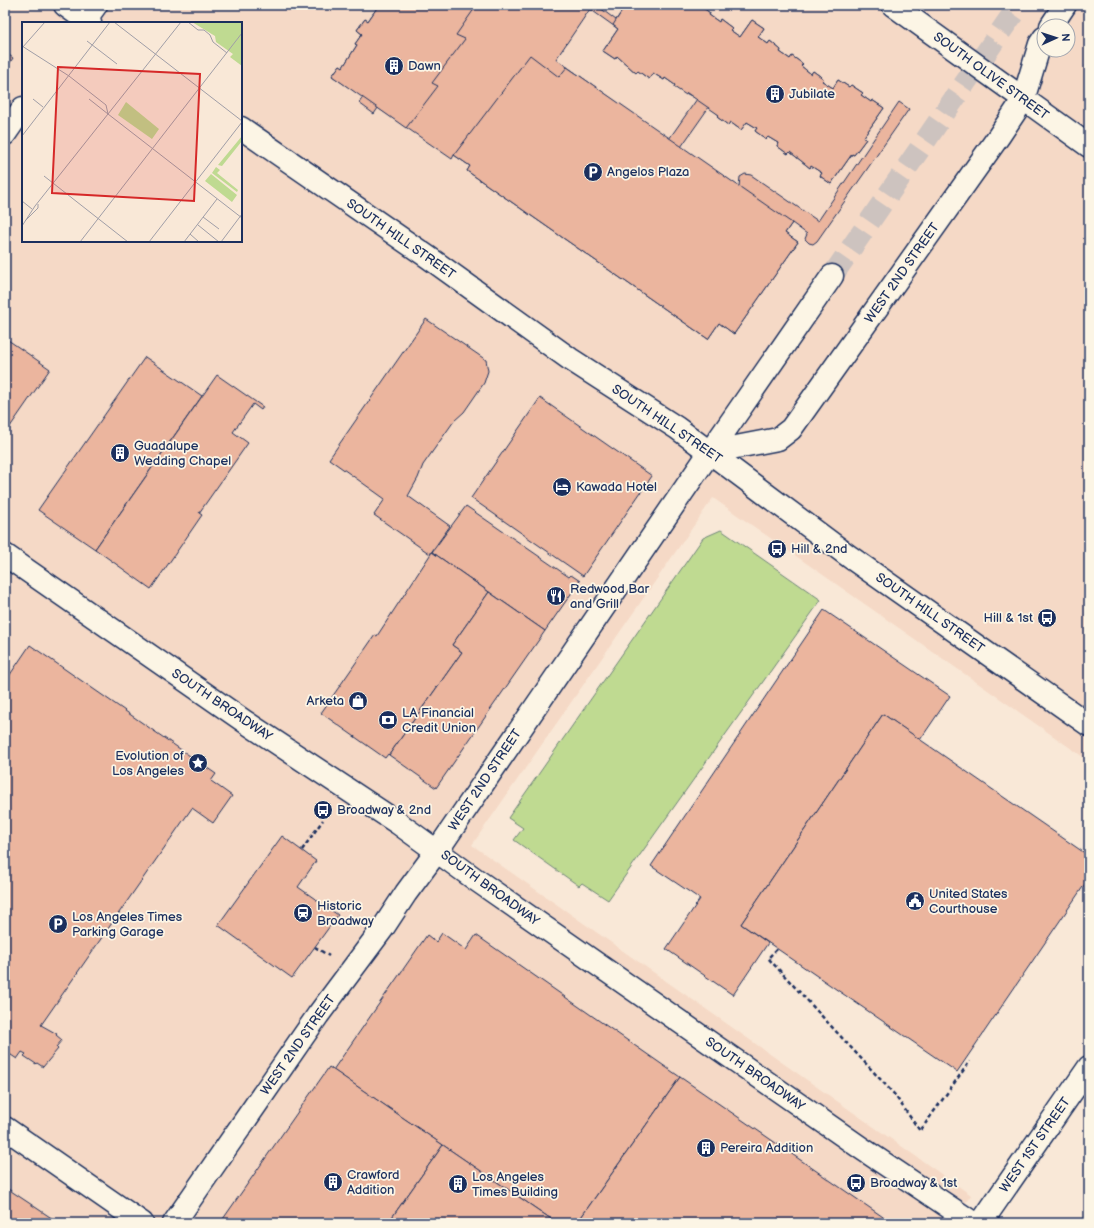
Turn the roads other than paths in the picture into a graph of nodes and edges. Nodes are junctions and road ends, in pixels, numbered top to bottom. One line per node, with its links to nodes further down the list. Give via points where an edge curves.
1 (65, 5): 4 (main road)
2 (893, 5): 7 (main road, SOUTH OLIVE STREET)
3 (1065, 5): 5 (main road)
4 (89, 18)
5 (1056, 18)
6 (1036, 57): 7 (main road, WEST 2ND STREET)
7 (1023, 100): 11 (main road, SOUTH OLIVE STREET); 13 (main road, WEST 2ND STREET, via 791,429 778,439)
8 (22, 109): 10 (main road)
9 (242, 129): 13 (main road, SOUTH HILL STREET, via 570,359)
10 (5, 134)
11 (1089, 146)
12 (832, 276): 13 (main road, WEST 2ND STREET)
13 (710, 452): 15 (main road, SOUTH HILL STREET, via 837,548); 16 (main road, WEST 2ND STREET)
14 (5, 555): 16 (main road, SOUTH BROADWAY)
15 (1089, 725)
16 (437, 851): 20 (main road, WEST 2ND STREET, via 318,1015); 21 (main road, SOUTH BROADWAY, via 855,1144)
17 (1089, 1067): 22 (main road, WEST 1ST STREET)
18 (5, 1128): 19 (main road)
19 (142, 1223)
20 (174, 1223)
21 (973, 1223)
22 (981, 1223)

